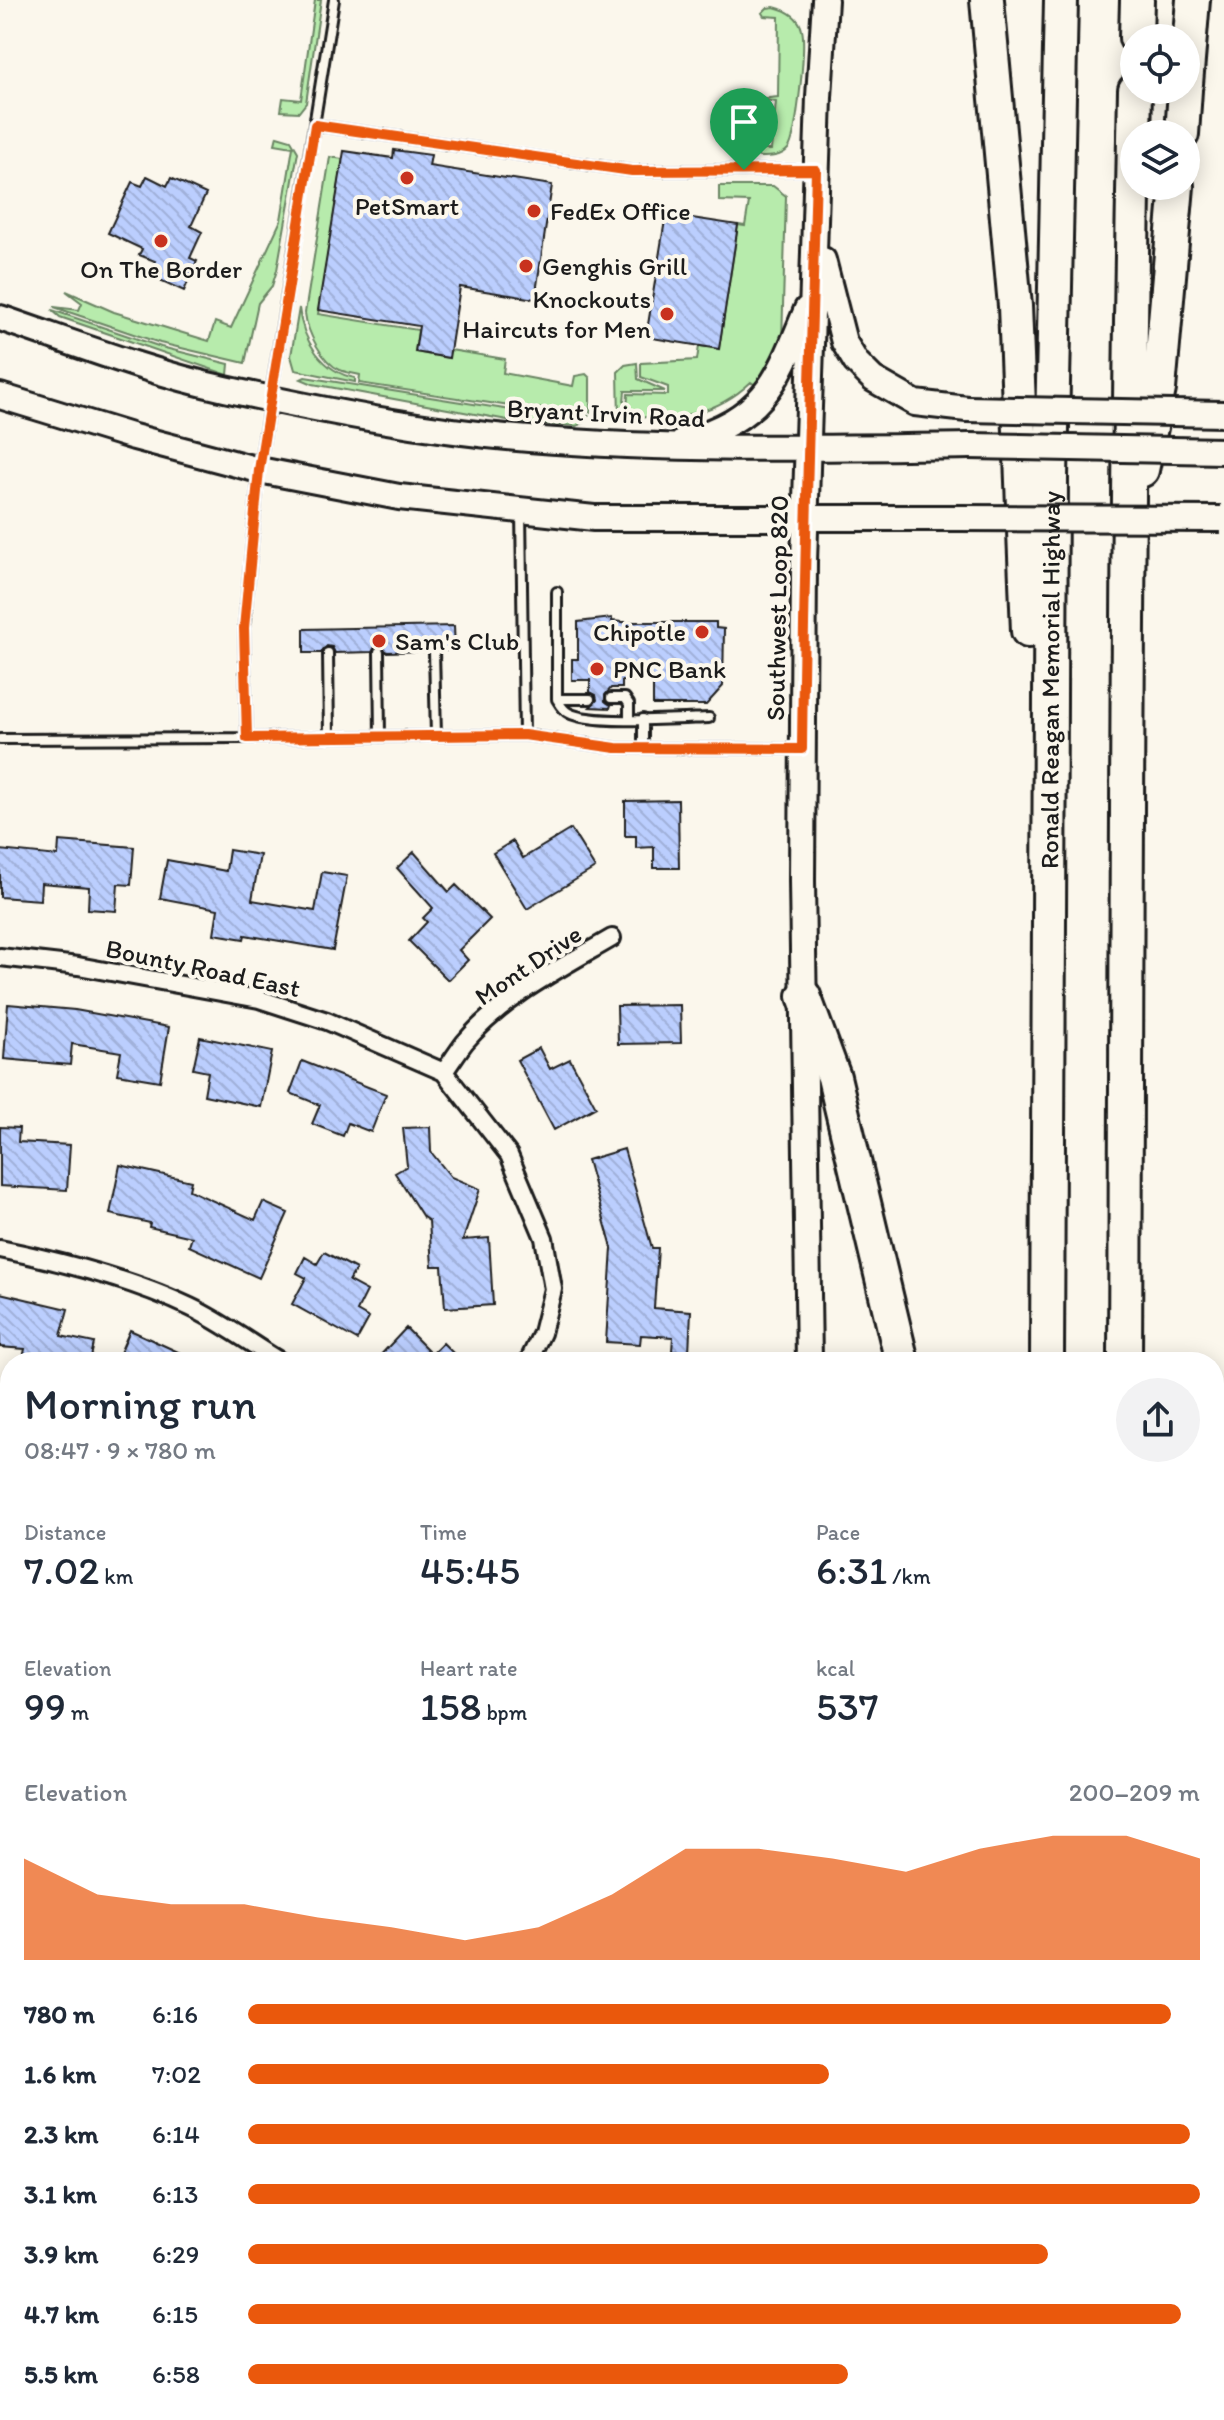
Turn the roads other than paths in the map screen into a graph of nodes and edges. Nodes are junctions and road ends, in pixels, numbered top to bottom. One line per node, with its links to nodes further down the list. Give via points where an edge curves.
1 (334, 0): 11 (lane)
2 (818, 0): 3 (lane)
3 (825, 0): 12 (main road, Southwest Loop 820)
4 (987, 0): 50 (highway, via 1015,306 1028,596 1028,1166)
5 (1061, 0): 50 (highway, Ronald Reagan Memorial Highway, via 1051,494)
6 (1137, 0): 8 (highway)
7 (1193, 0): 9 (highway)
8 (1136, 24)
9 (1191, 24)
10 (1135, 104): 27 (highway)
11 (315, 125): 12 (lane, via 632,171); 18 (lane)
12 (816, 170): 14 (main road, Southwest Loop 820)
13 (1176, 200): 27 (highway, via 1159,389)
14 (815, 219): 15 (main road, Southwest Loop 820); 19 (main road, bridge, via 844,342 873,379 915,403 967,409)
15 (812, 295): 20 (main road, via 782,370 763,398 723,426); 21 (main road, Southwest Loop 820)
16 (0, 318): 18 (main road, Bryant Irvin Road, via 170,374)
17 (0, 396): 23 (main road)
18 (270, 399): 20 (main road, Bryant Irvin Road, via 449,430); 23 (lane)
19 (1224, 414)
20 (664, 447): 21 (main road, Bryant Irvin Road)
21 (809, 448): 22 (main road, Bryant Irvin Road, bridge); 25 (main road, Southwest Loop 820)
22 (1224, 451)
23 (259, 470): 24 (main road, via 347,489); 42 (lane, via 244,628)
24 (521, 511): 25 (main road, via 632,519); 38 (lane)
25 (805, 519): 26 (main road, bridge); 45 (main road, Southwest Loop 820)
26 (1224, 519)
27 (1130, 528): 57 (highway)
28 (557, 592): 33 (lane)
29 (434, 651): 39 (lane)
30 (379, 652): 41 (lane)
31 (328, 653): 40 (lane)
32 (611, 698): 36 (lane, via 625,698)
33 (557, 699): 34 (lane); 36 (lane, via 570,714)
34 (590, 699)
35 (709, 718): 37 (lane)
36 (629, 719): 37 (lane)
37 (643, 719): 44 (lane)
38 (524, 735): 39 (lane); 44 (lane)
39 (436, 736): 41 (lane)
40 (329, 737): 41 (lane); 42 (lane)
41 (380, 737)
42 (247, 738): 43 (lane)
43 (0, 739)
44 (643, 748): 45 (lane)
45 (802, 749): 48 (main road, Southwest Loop 820)
46 (612, 938): 49 (street, Mont Drive, via 492,1015)
47 (0, 957): 49 (street, Bounty Road East, via 259,999 327,1021)
48 (804, 996): 54 (main road, Southwest Loop 820); 55 (highway, via 834,1077)
49 (444, 1072): 53 (street, Bounty Road East, via 509,1155 544,1238 553,1289)
50 (1048, 1202): 56 (highway, Ronald Reagan Memorial Highway)
51 (0, 1249): 52 (street, via 112,1277 191,1308)
52 (264, 1352)
53 (533, 1352)
54 (809, 1352)
55 (900, 1352)
56 (1047, 1352)
57 (1125, 1352)

